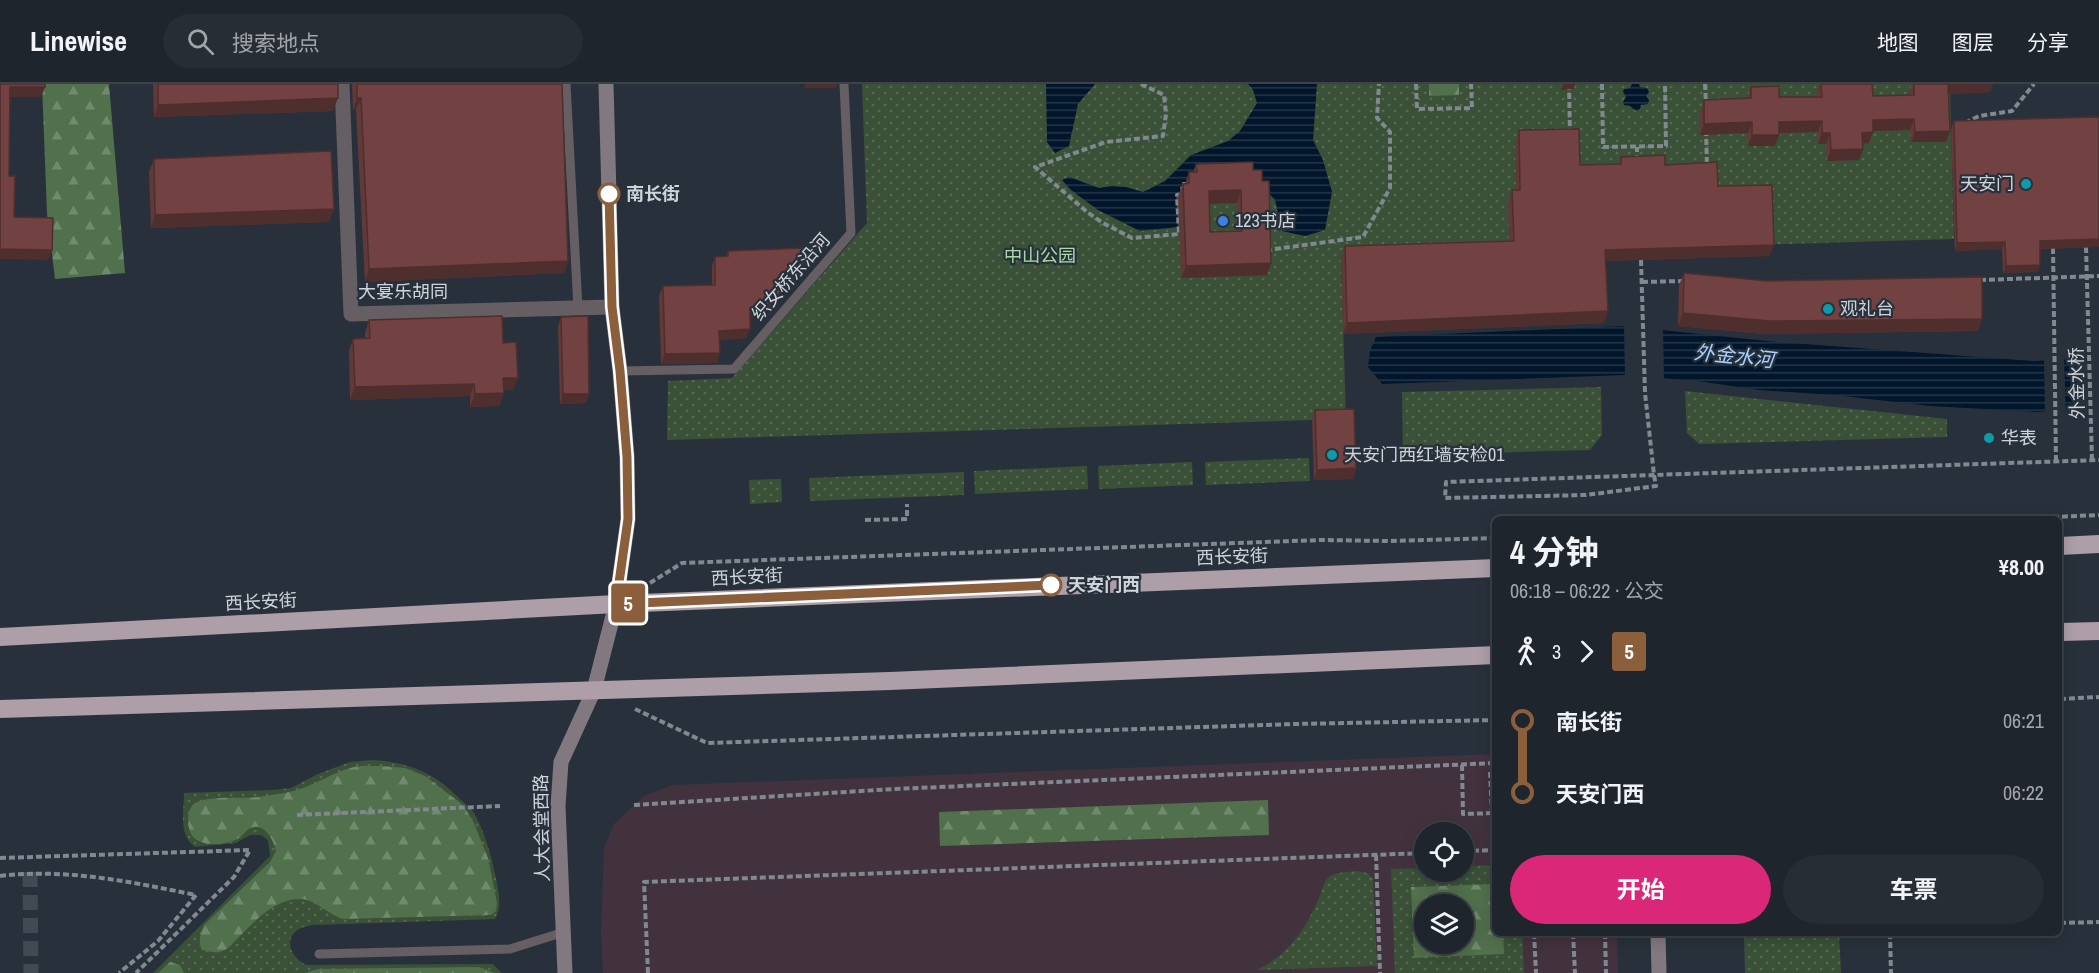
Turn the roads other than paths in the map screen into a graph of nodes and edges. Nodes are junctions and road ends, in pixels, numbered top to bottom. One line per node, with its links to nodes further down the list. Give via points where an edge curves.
1 (342, 84): 6 (street, 大宴乐胡同, via 351,314)
2 (566, 84): 6 (lane)
3 (606, 84): 5 (street)
4 (844, 84): 7 (lane, 织女桥东沿河, via 850,233 734,369)
5 (612, 307): 6 (street, 大宴乐胡同); 7 (street)
6 (578, 308)
7 (620, 371): 11 (street, via 628,519)
8 (2099, 544): 9 (highway)
9 (2062, 546)
10 (1492, 568): 11 (highway, 西长安街)
11 (616, 604): 14 (highway, 西长安街); 16 (street)
12 (2099, 630): 13 (highway)
13 (2062, 632)
14 (0, 637)
15 (1492, 655): 16 (highway)
16 (594, 690): 17 (highway); 18 (street, 人大会堂西路, via 561,762 558,806)
17 (0, 709)
18 (564, 932): 20 (lane, via 510,949); 21 (street, 人大会堂西路)
19 (1658, 936): 22 (street)
20 (319, 954)
21 (565, 973)
22 (1659, 973)

